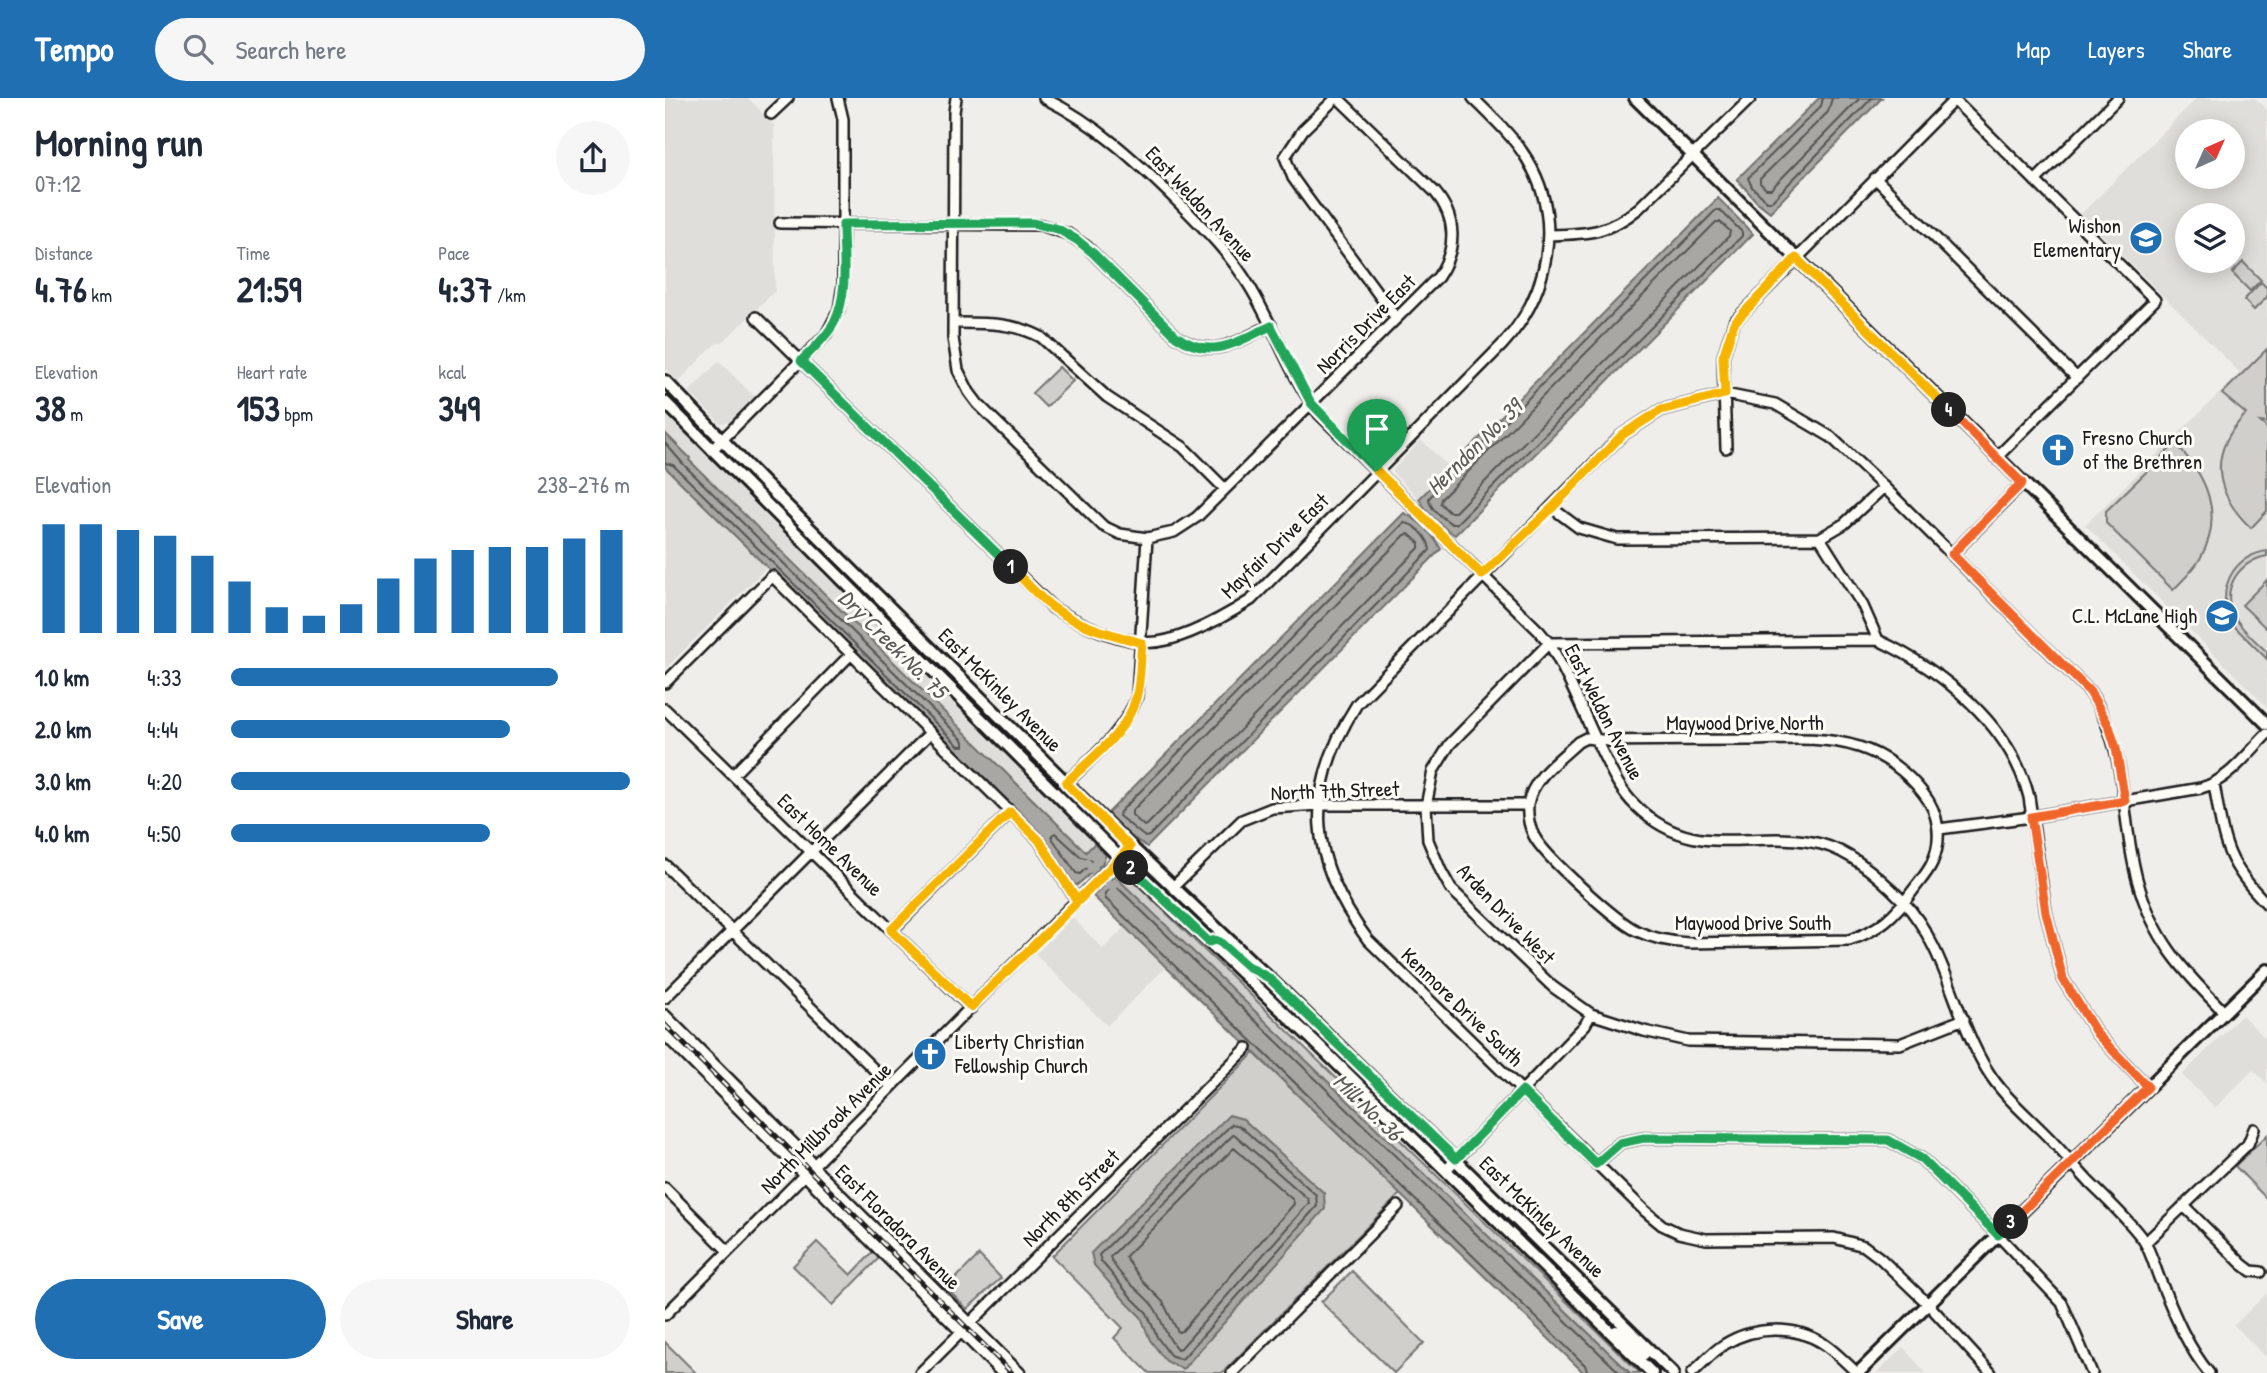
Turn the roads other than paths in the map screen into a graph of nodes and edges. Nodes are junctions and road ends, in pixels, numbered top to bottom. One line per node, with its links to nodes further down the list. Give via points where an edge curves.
1 (788, 98): 11 (street)
2 (838, 98): 17 (street, via 843,119)
3 (956, 98): 16 (street)
4 (1044, 98): 23 (street, East Weldon Avenue, via 1115,142 1206,230 1242,274)
5 (1337, 98): 21 (street, via 1303,130 1285,157 1293,178); 21 (street, Norris Drive East, via 1434,192 1449,215 1453,238 1444,267)
6 (1473, 98): 18 (street, via 1527,158)
7 (1635, 98): 12 (main road)
8 (1751, 98): 12 (street)
9 (2118, 98): 14 (street)
10 (1955, 99): 13 (street); 14 (street)
11 (771, 114)
12 (1693, 155): 18 (street, via 1622,221 1588,234); 19 (main road)
13 (1875, 177): 19 (street); 25 (street)
14 (2035, 181): 25 (street, via 2155,300)
15 (780, 223): 17 (street)
16 (952, 223): 17 (street); 22 (street); 23 (street, via 1032,223 1068,234 1176,336 1196,346 1220,348)
17 (843, 224): 24 (street, via 839,310 826,335)
18 (1550, 235): 34 (street, Mayfair Drive East, via 1543,276 1521,322)
19 (1796, 258): 27 (street, via 1734,323 1723,357); 33 (main road)
20 (757, 317): 24 (street)
21 (1396, 318): 29 (street, Norris Drive East)
22 (953, 323): 37 (street, via 1001,324 1041,337 1107,397 1183,447); 39 (street, via 958,370 978,404 1093,519 1120,534)
23 (1271, 326): 29 (street, East Weldon Avenue)
24 (801, 361): 30 (street); 44 (street, via 1053,608 1093,629)
25 (2077, 378): 33 (street)
26 (665, 381): 30 (main road, East McKinley Avenue)
27 (1725, 394): 31 (street); 36 (street, via 1775,404 1831,437); 38 (street, Kenmore Drive South, via 1661,410 1622,435)
28 (665, 402): 32 (main road, East McKinley Avenue)
29 (1311, 403): 34 (street, East Weldon Avenue); 37 (street, Norris Drive East)
30 (722, 440): 32 (street); 55 (main road, East McKinley Avenue)
31 (1726, 448)
32 (712, 450): 50 (main road, East McKinley Avenue)
33 (1997, 457): 35 (main road)
34 (1377, 471): 42 (street, East Weldon Avenue); 44 (street, Mayfair Drive East, via 1251,600 1197,630)
35 (2022, 483): 41 (street); 49 (main road)
36 (1884, 486): 40 (street, via 1844,524); 41 (street)
37 (1225, 489): 39 (street, Norris Drive East, via 1187,525)
38 (1552, 508): 40 (street, via 1579,528 1617,538); 42 (street, Kenmore Drive South)
39 (1147, 538): 44 (street)
40 (1820, 538): 43 (street, via 1863,606)
41 (1952, 554): 57 (street, via 2090,692 2109,726)
42 (1482, 575): 45 (street, East Weldon Avenue); 58 (street, Kenmore Drive South, via 1357,704 1335,742)
43 (1878, 640): 45 (street); 62 (street, via 1946,681 1998,734 2024,779)
44 (1142, 643): 55 (street, via 1137,697 1130,716)
45 (1549, 643): 53 (street, East Weldon Avenue); 60 (street, Arden Drive West, via 1450,744 1433,771)
46 (851, 654): 47 (street, via 772,576); 51 (street); 54 (street)
47 (665, 683)
48 (665, 709): 54 (street, East Home Avenue)
49 (2267, 724)
50 (989, 727): 55 (main road, via 1013,742 1054,782); 66 (main road, East McKinley Avenue)
51 (930, 733): 61 (street); 65 (street)
52 (2267, 734): 56 (street)
53 (1595, 738): 59 (street, via 1578,742 1534,785); 63 (street, Maywood Drive North, via 1818,739 1859,747 1915,782 1928,798); 70 (street, East Weldon Avenue, via 1623,791 1671,831 1703,840 1822,845 1855,860)
54 (733, 775): 65 (street, East Home Avenue)
55 (1066, 783): 64 (main road, East McKinley Avenue)
56 (2214, 784): 57 (street); 71 (street, via 2229,856)
57 (2125, 801): 62 (street); 79 (street, via 2136,876 2155,927 2181,967)
58 (1319, 805): 60 (street, North 7th Street); 68 (street, North 7th Street, via 1272,808 1242,820); 87 (street, Kenmore Drive South, via 1330,874 1352,917 1369,940)
59 (1528, 805): 60 (street, North 7th Street); 70 (street, Maywood Drive South, via 1530,826 1540,845 1619,920 1664,940 1849,940 1881,926)
60 (1426, 806): 80 (street, Arden Drive West, via 1431,852 1451,888 1553,986)
61 (1010, 812): 69 (street, via 1039,840); 72 (street)
62 (2031, 817): 63 (street); 86 (street, via 2046,912 2063,979 2097,1034)
63 (1939, 829): 70 (street, via 1931,865)
64 (1130, 847): 66 (street, North Millbrook Avenue); 68 (main road, East McKinley Avenue)
65 (813, 853): 72 (street, East Home Avenue); 73 (street)
66 (1120, 858): 69 (street, North Millbrook Avenue); 74 (main road, East McKinley Avenue)
67 (665, 865): 73 (street)
68 (1173, 887): 76 (main road, East McKinley Avenue)
69 (1077, 901): 78 (street, North Millbrook Avenue)
70 (1904, 902): 82 (street, East Weldon Avenue, via 1937,953)
71 (2267, 904)
72 (891, 930): 78 (street, East Home Avenue)
73 (732, 931): 77 (street); 85 (street)
74 (1209, 942): 76 (main road, via 1220,942); 93 (main road, East McKinley Avenue)
75 (2267, 970): 79 (main road)
76 (1269, 978): 89 (main road, East McKinley Avenue)
77 (665, 998)
78 (971, 1007): 85 (street, North Millbrook Avenue)
79 (2224, 1012): 86 (main road)
80 (1591, 1014): 82 (street, Arden Drive West, via 1688,1041 1900,1044); 87 (street)
81 (665, 1015): 92 (street, East Floradora Avenue)
82 (1964, 1018): 90 (street, East Weldon Avenue, via 1978,1053 2000,1088)
83 (665, 1035): 94 (street, East Floradora Avenue)
84 (1247, 1048): 104 (street, North 8th Street)
85 (891, 1086): 92 (street, North Millbrook Avenue)
86 (2148, 1087): 90 (main road)
87 (1522, 1091): 89 (street); 91 (street, Kenmore Drive South)
88 (2254, 1129): 97 (street, via 2248,1144)
89 (1456, 1159): 93 (street); 107 (main road, East McKinley Avenue)
90 (2072, 1162): 98 (main road); 99 (street, East Weldon Avenue)
91 (1596, 1164): 98 (street, via 1620,1143 1644,1138 1888,1140 1922,1159); 102 (street, Kenmore Drive South, via 1645,1211 1679,1233 1706,1239 1848,1240 1880,1258)
92 (814, 1166): 94 (street, North Millbrook Avenue); 104 (street, East Floradora Avenue)
93 (1445, 1170): 105 (main road, East McKinley Avenue)
94 (805, 1175): 100 (street, North Millbrook Avenue); 106 (street, East Floradora Avenue)
95 (665, 1188): 100 (street)
96 (1398, 1206): 111 (street)
97 (2184, 1206): 99 (street); 101 (street, via 2242,1264)
98 (1998, 1235): 102 (main road); 117 (street, via 2062,1303)
99 (2145, 1243): 118 (street, East Weldon Avenue, via 2179,1325)
100 (728, 1251): 103 (street, North Millbrook Avenue)
101 (2261, 1272)
102 (1928, 1304): 115 (main road); 116 (street, Kenmore Drive South)
103 (665, 1315)
104 (970, 1323): 106 (street, North 8th Street); 110 (street, East Floradora Avenue)
105 (1601, 1323): 107 (main road, via 1645,1355); 112 (main road, East McKinley Avenue)
106 (960, 1332): 108 (street, North 8th Street); 109 (street, East Floradora Avenue)
107 (1657, 1357): 113 (main road, East McKinley Avenue)
108 (919, 1373)
109 (1002, 1373)
110 (1020, 1373)
111 (1232, 1373)
112 (1652, 1373)
113 (1674, 1373)
114 (1692, 1373): 115 (street, via 1733,1339 1777,1330 1813,1338)
115 (1858, 1373)
116 (1991, 1373)
117 (2092, 1373)
118 (2209, 1373)

